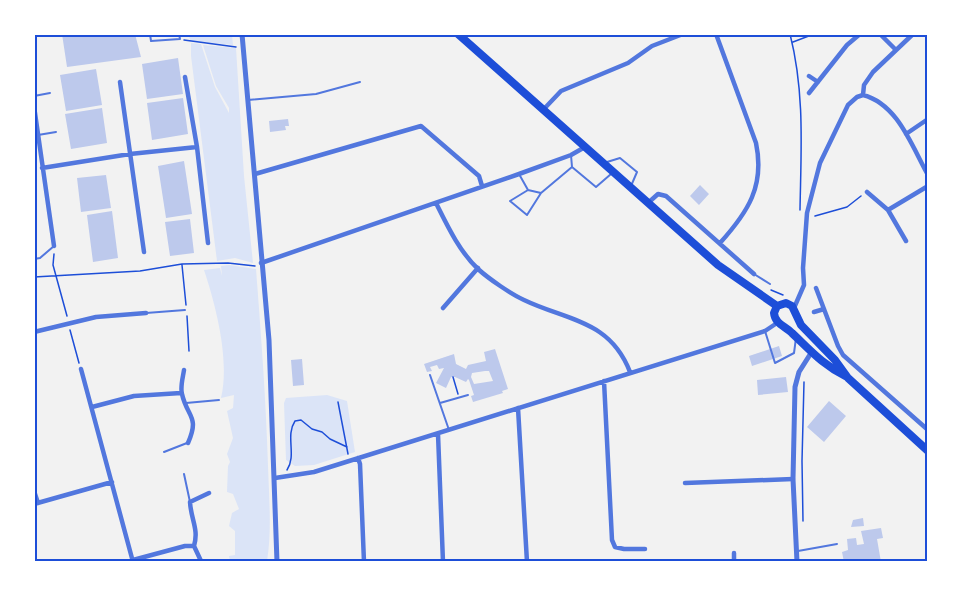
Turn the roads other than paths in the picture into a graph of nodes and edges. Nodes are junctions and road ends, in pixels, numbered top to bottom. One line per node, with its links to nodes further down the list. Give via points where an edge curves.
1 (150, 34): 2 (lane, via 151,41 180,39)
2 (179, 34)
3 (242, 34): 20 (street)
4 (458, 34): 22 (highway)
5 (683, 34): 22 (street, via 561,91)
6 (716, 34): 49 (street, via 759,159 755,190 746,212)
7 (860, 34): 15 (street)
8 (879, 34): 10 (street)
9 (912, 35): 10 (street)
10 (895, 49): 18 (street, via 867,79)
11 (809, 76): 15 (street)
12 (185, 77): 27 (street)
13 (120, 82): 29 (street)
14 (360, 82): 20 (lane, via 316,94)
15 (818, 82): 17 (street)
16 (50, 93): 19 (lane)
17 (809, 93)
18 (863, 95): 25 (street, via 888,110); 62 (street, via 848,105 820,163 807,213 804,285)
19 (34, 96)
20 (248, 100): 35 (street)
21 (34, 106): 26 (street)
22 (543, 110): 28 (highway)
23 (927, 118): 25 (street)
24 (56, 132): 26 (lane)
25 (906, 134): 37 (street)
26 (38, 135): 33 (street)
27 (197, 147): 29 (street); 48 (street)
28 (585, 147): 30 (street); 31 (highway)
29 (130, 154): 33 (street); 51 (street)
30 (570, 155): 32 (lane); 36 (street)
31 (601, 162): 34 (highway); 40 (lane, via 620,158 637,172)
32 (572, 166): 34 (lane, via 596,187); 43 (lane)
33 (42, 168): 50 (street)
34 (612, 172): 40 (highway)
35 (255, 174): 38 (street, via 421,126 479,176); 53 (street)
36 (519, 174): 38 (street); 41 (lane)
37 (927, 175)
38 (482, 186): 44 (street)
39 (927, 186): 46 (street)
40 (631, 188): 45 (highway)
41 (528, 190): 43 (lane); 43 (lane, via 510,201 527,215)
42 (867, 192): 46 (street)
43 (541, 193)
44 (436, 203): 53 (street); 54 (street, via 453,237)
45 (648, 203): 49 (street, via 658,194 666,196); 58 (highway, via 718,265)
46 (888, 210): 47 (street)
47 (906, 241)
48 (208, 243)
49 (720, 243): 55 (street)
50 (54, 246): 52 (lane)
51 (144, 252)
52 (34, 259)
53 (261, 263): 91 (street)
54 (478, 268): 59 (street); 72 (street, via 522,300 587,324 608,338)
55 (754, 274): 56 (lane)
56 (770, 284)
57 (816, 288): 60 (street)
58 (777, 306): 62 (highway, via 786,303); 65 (highway, via 774,314)
59 (443, 308)
60 (824, 309): 63 (street); 84 (street, via 843,355)
61 (185, 310): 64 (lane)
62 (795, 311): 65 (highway, via 792,323); 74 (highway, via 801,326)
63 (814, 312)
64 (146, 313): 67 (street, via 96,317)
65 (780, 324): 66 (street); 68 (highway)
66 (765, 331): 68 (lane, via 775,363 794,353); 72 (street)
67 (34, 332)
68 (796, 337): 69 (highway)
69 (811, 353): 74 (highway); 92 (street, via 795,387)
70 (81, 369): 81 (street)
71 (184, 370): 76 (street)
72 (630, 372): 75 (street)
73 (430, 375): 80 (lane)
74 (848, 378): 87 (highway)
75 (604, 381): 82 (street); 101 (street, via 612,540 615,547)
76 (181, 393): 79 (street); 81 (street, via 134,396)
77 (468, 395): 80 (lane)
78 (219, 400): 79 (lane)
79 (186, 403): 86 (street, via 194,430)
80 (440, 403): 83 (lane)
81 (92, 407): 93 (street)
82 (518, 408): 83 (street); 109 (street)
83 (449, 430): 85 (street)
84 (927, 430)
85 (438, 434): 89 (street); 108 (street)
86 (188, 443): 88 (lane)
87 (927, 451)
88 (164, 452)
89 (358, 458): 91 (street, via 314,472); 107 (street)
90 (184, 474): 97 (lane)
91 (275, 478): 106 (street)
92 (793, 479): 94 (street); 102 (street)
93 (112, 482): 98 (street); 104 (street)
94 (685, 483)
95 (34, 491): 98 (street)
96 (209, 494): 97 (street)
97 (190, 502): 100 (street, via 197,534)
98 (36, 503)
99 (837, 544): 102 (lane)
100 (194, 546): 104 (street); 105 (street)
101 (645, 549)
102 (796, 552): 111 (street)
103 (734, 554): 110 (street)
104 (133, 561)
105 (201, 561)
106 (277, 561)
107 (364, 561)
108 (443, 561)
109 (526, 561)
110 (734, 561)
111 (797, 561)

